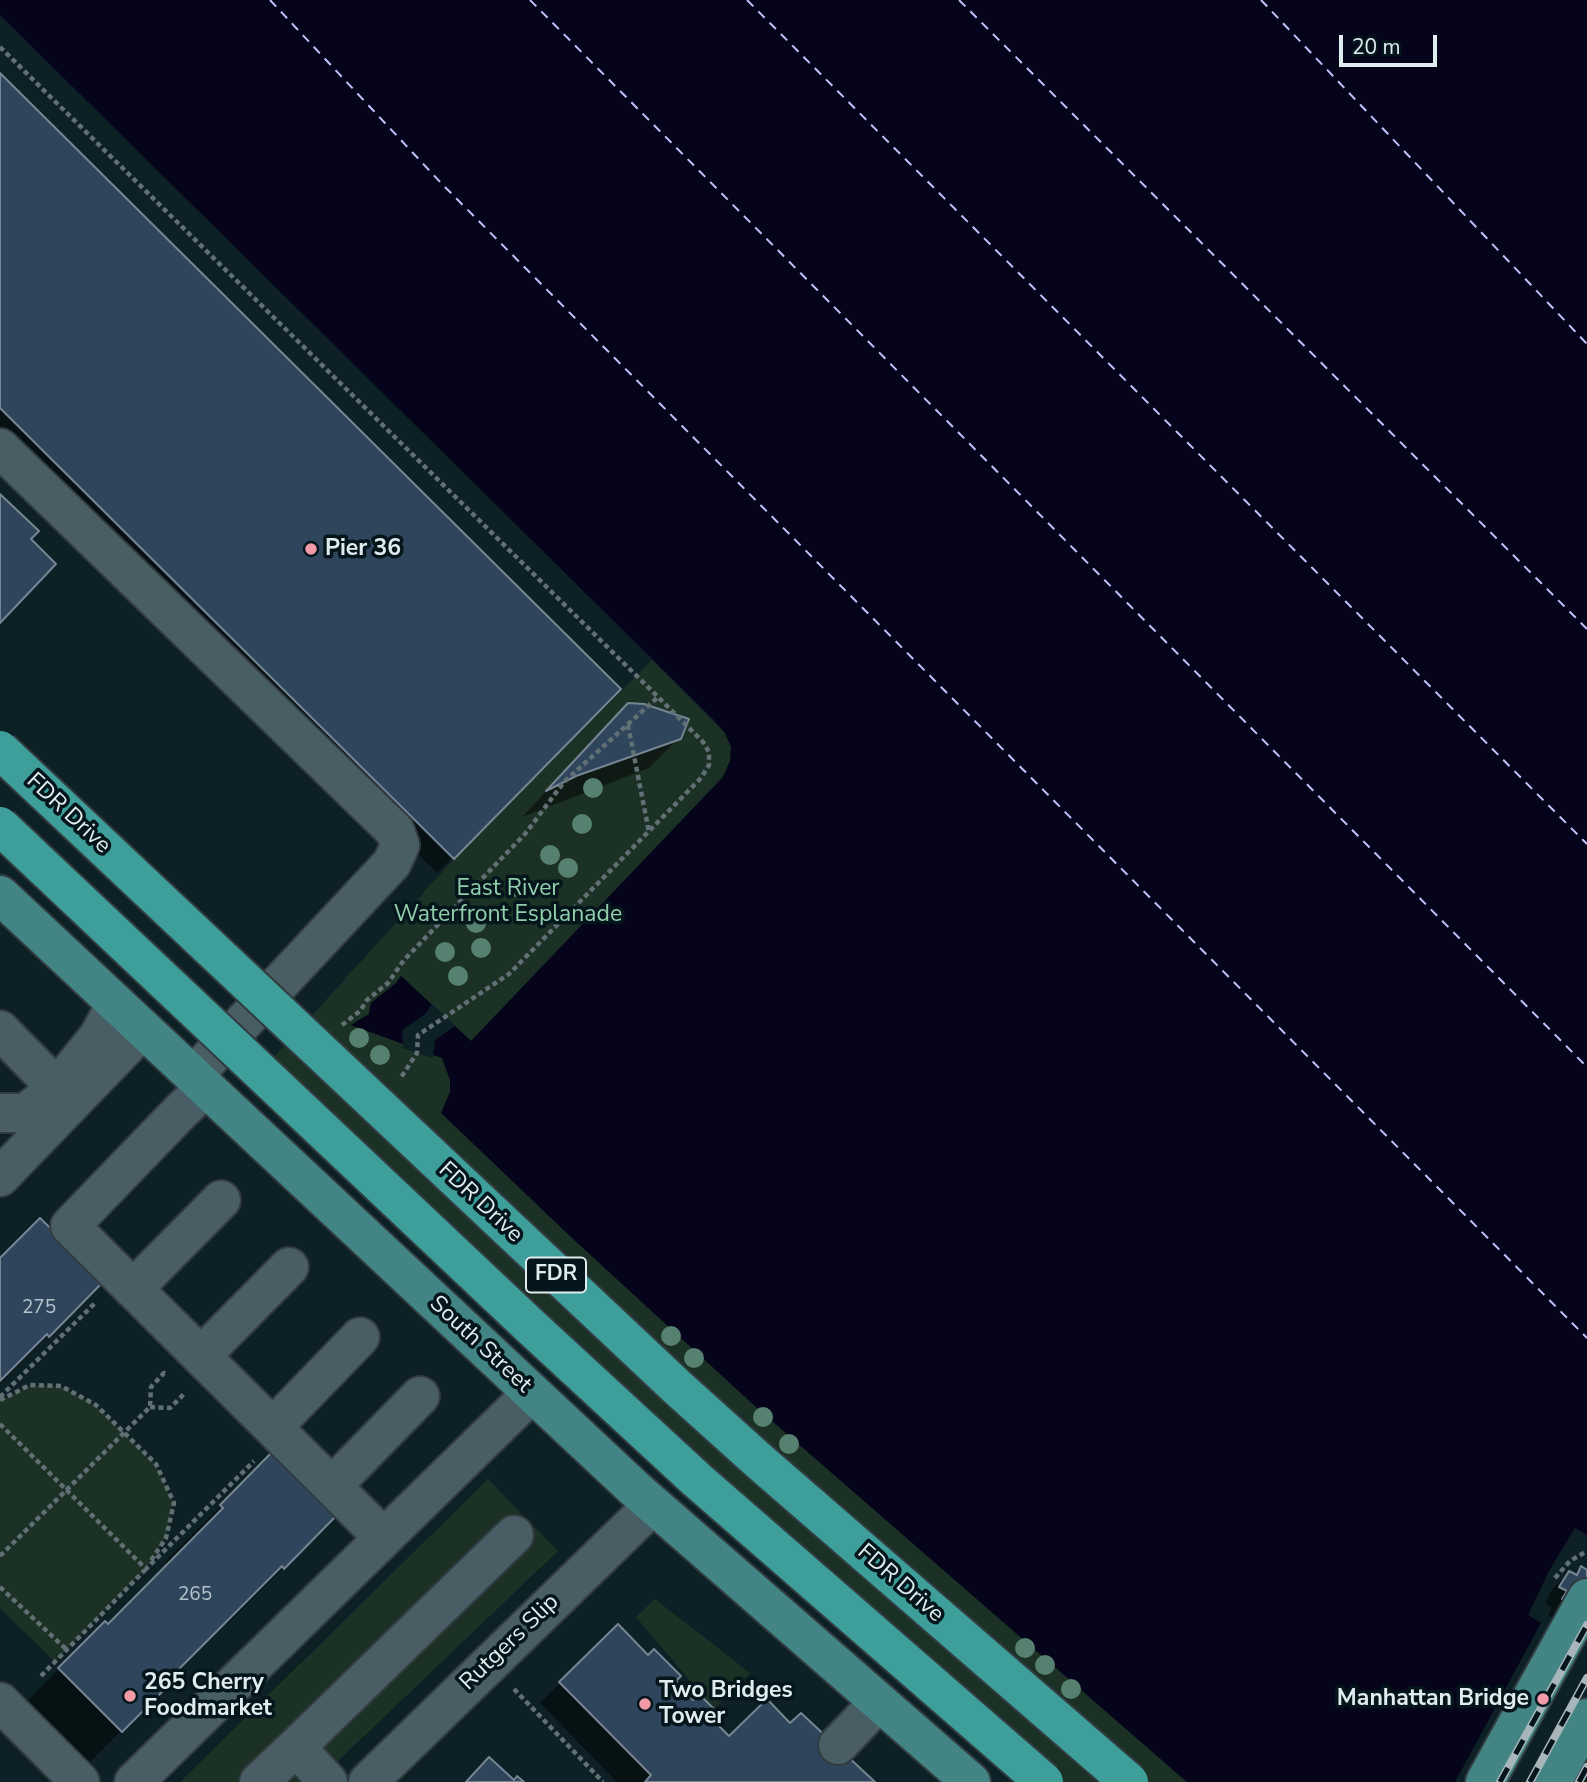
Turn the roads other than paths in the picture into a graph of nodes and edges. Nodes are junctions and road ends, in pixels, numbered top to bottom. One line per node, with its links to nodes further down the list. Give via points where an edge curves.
1 (0, 448): 7 (street, via 395,831 400,845 391,863)
2 (0, 750): 36 (highway, FDR Drive / FDR, bridge, via 678,1388)
3 (0, 826): 35 (highway, FDR, bridge, via 696,1480)
4 (0, 895): 5 (main road, South Street)
5 (129, 1016): 7 (main road, South Street); 8 (street, via 98,1037); 10 (street)
6 (0, 1030): 8 (street)
7 (199, 1082): 13 (street, via 179,1113 70,1226); 16 (main road, South Street)
8 (57, 1088): 9 (street, via 26,1113)
9 (0, 1114)
10 (0, 1177)
11 (221, 1200): 13 (street)
12 (289, 1266): 15 (street)
13 (133, 1289): 15 (street)
14 (360, 1337): 18 (street)
15 (201, 1356): 18 (street)
16 (532, 1393): 20 (main road, South Street); 22 (street)
17 (420, 1396): 19 (street)
18 (273, 1427): 19 (street)
19 (332, 1486): 22 (street)
20 (653, 1505): 25 (main road, South Street); 33 (street, Rutgers Slip)
21 (514, 1535): 28 (street)
22 (383, 1536): 30 (street)
23 (1587, 1598): 37 (main road)
24 (0, 1702): 29 (street)
25 (879, 1702): 27 (street); 34 (main road, South Street)
26 (1587, 1718): 38 (main road)
27 (838, 1745)
28 (296, 1746): 31 (street); 32 (street)
29 (80, 1782)
30 (134, 1782)
31 (259, 1782)
32 (328, 1782)
33 (368, 1782)
34 (971, 1782)
35 (1044, 1782)
36 (1129, 1782)
37 (1485, 1782)
38 (1552, 1782)

